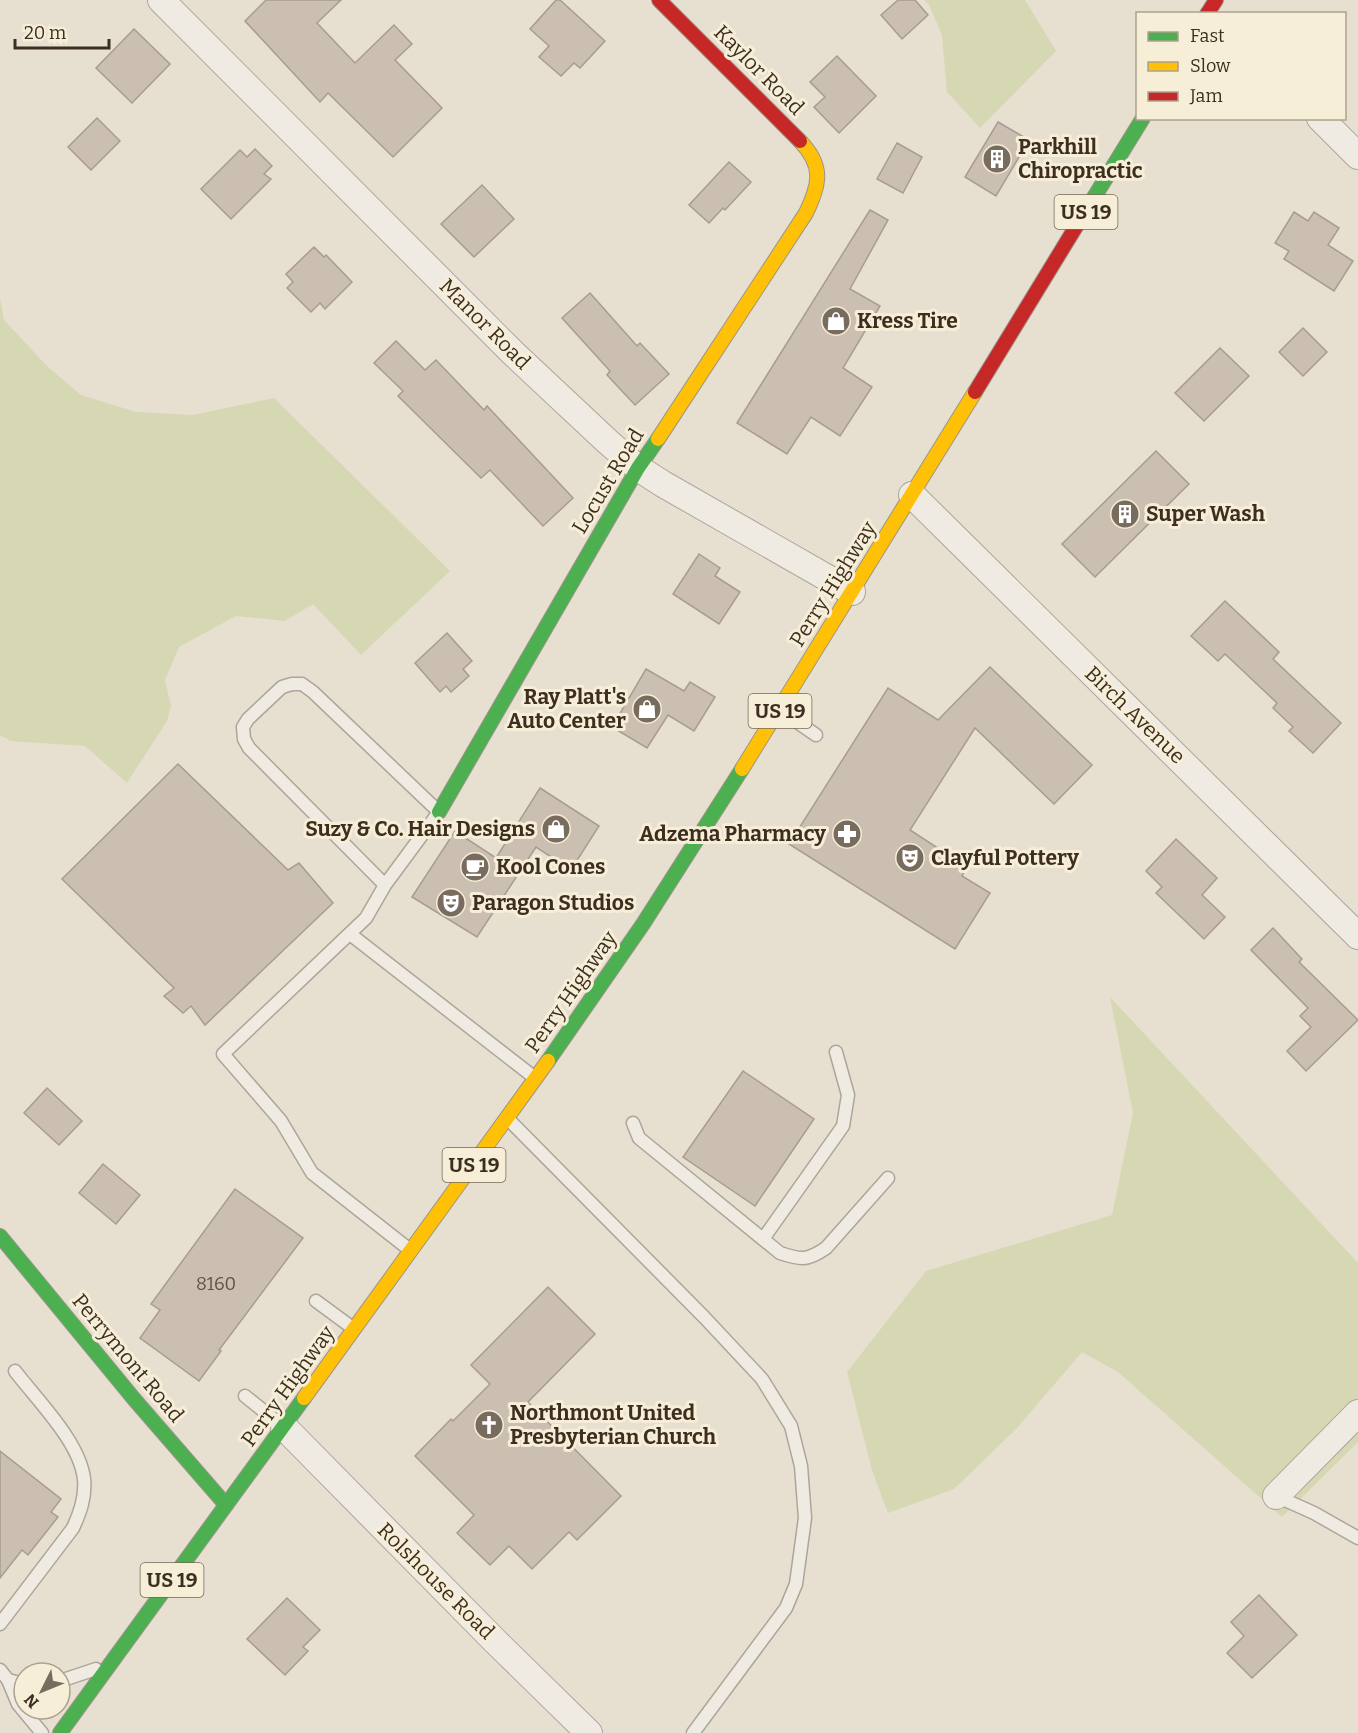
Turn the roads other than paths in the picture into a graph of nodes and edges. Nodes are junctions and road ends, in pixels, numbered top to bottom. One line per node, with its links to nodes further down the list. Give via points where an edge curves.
1 (162, 0): 7 (street, Manor Road, via 513,353)
2 (659, 0): 6 (main road, Kaylor Road, via 803,144)
3 (1142, 120): 8 (main road, Perry Highway / US 19)
4 (1322, 120): 5 (street)
5 (1358, 156)
6 (819, 176): 7 (main road, Locust Road, via 803,220)
7 (638, 468): 9 (street, Manor Road); 12 (main road, Locust Road)
8 (912, 495): 9 (main road, Perry Highway / US 19); 15 (street, Birch Avenue)
9 (852, 592): 10 (main road, Perry Highway / US 19)
10 (780, 710): 11 (lane); 17 (main road, Perry Highway / US 19, via 643,924)
11 (816, 735)
12 (439, 812): 13 (lane); 13 (lane, via 302,684 282,687 248,718 243,727 249,748)
13 (384, 885): 14 (lane, via 366,918)
14 (350, 934): 17 (lane); 23 (lane, via 223,1054 281,1121 312,1173)
15 (1358, 936)
16 (836, 1052): 22 (lane, via 848,1095 843,1126)
17 (536, 1079): 18 (main road, Perry Highway / US 19)
18 (508, 1119): 23 (main road, Perry Highway / US 19); 40 (lane, via 762,1379 791,1426 801,1466 805,1518 796,1584 786,1608)
19 (633, 1123): 22 (lane, via 639,1138)
20 (888, 1178): 22 (lane, via 814,1257 800,1260 780,1253)
21 (0, 1236): 31 (main road, Perrymont Road)
22 (763, 1239)
23 (412, 1251): 25 (main road, Perry Highway / US 19)
24 (316, 1301): 25 (lane)
25 (355, 1329): 29 (main road, Perry Highway / US 19)
26 (15, 1371): 33 (lane, via 67,1437 80,1462 84,1496 73,1528)
27 (245, 1396): 29 (lane)
28 (1358, 1413): 30 (street)
29 (284, 1427): 31 (main road, Perry Highway / US 19); 39 (street, Rolshouse Road)
30 (1276, 1496): 32 (lane)
31 (226, 1505): 34 (main road, Perry Highway / US 19)
32 (1358, 1538)
33 (0, 1624)
34 (113, 1660): 36 (lane); 38 (main road, Perry Highway / US 19)
35 (4, 1675): 37 (lane, via 18,1704)
36 (72, 1678)
37 (42, 1733)
38 (60, 1733)
39 (589, 1733)
40 (693, 1733)

